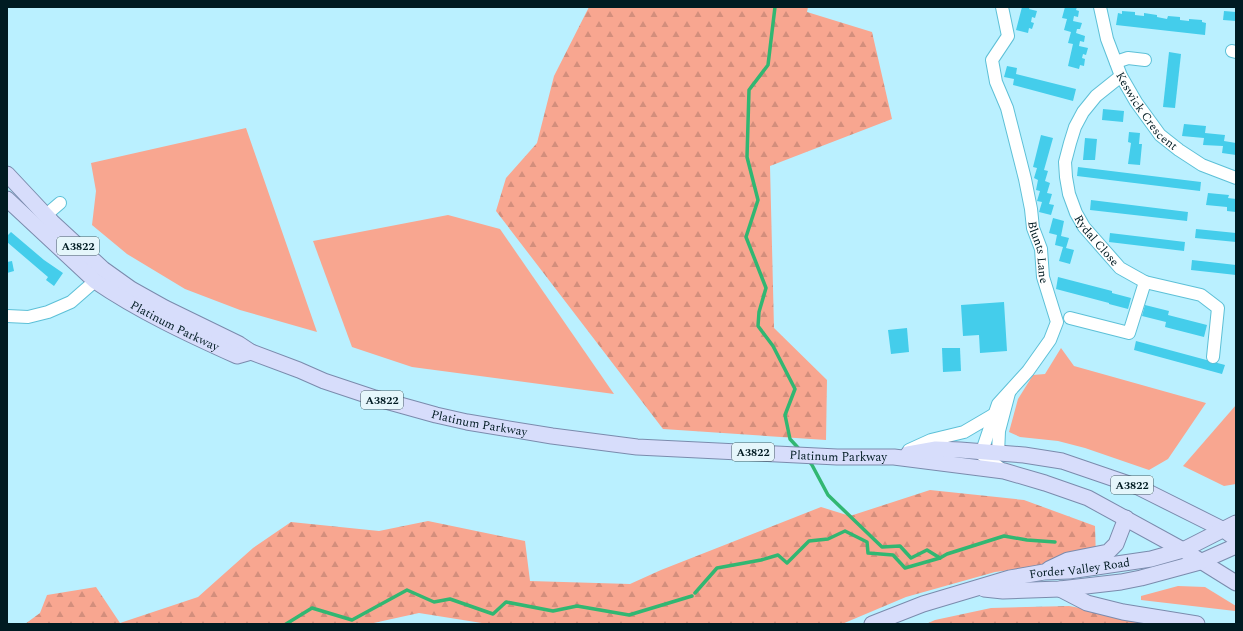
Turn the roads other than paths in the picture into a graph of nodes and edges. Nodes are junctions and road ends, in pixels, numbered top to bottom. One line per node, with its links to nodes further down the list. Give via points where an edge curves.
1 (1002, 7): 17 (street, Blunts Lane, via 1008,36 992,60 993,67 996,82 1007,108 1025,179 1033,228 1041,249 1042,276 1057,322 1050,340 1028,371)
2 (1100, 7): 4 (street, Keswick Crescent, via 1107,39)
3 (1145, 60): 4 (street, via 1128,58)
4 (1116, 62): 5 (street, Keswick Crescent)
5 (1121, 76): 7 (street, Keswick Crescent, via 1160,135 1202,165); 12 (street, Rydal Close, via 1096,96 1083,112 1075,127 1066,157 1066,177 1069,194 1084,227 1120,268)
6 (7, 174): 10 (main road, A3822)
7 (1236, 178)
8 (7, 199): 11 (main road, Platinum Parkway)
9 (60, 203): 10 (street)
10 (46, 215): 15 (main road, A3822, via 103,270 131,289)
11 (95, 281): 13 (street, via 72,302 48,312 28,317); 15 (main road, Platinum Parkway / A3822, via 156,317 237,356)
12 (1145, 282): 14 (street, via 1129,333); 16 (street, Rydal Close, via 1201,295 1218,308)
13 (7, 316)
14 (1070, 318)
15 (251, 352): 21 (main road, Platinum Parkway / A3822, via 375,398 467,422 552,436 636,446 870,458)
16 (1213, 357)
17 (1010, 390): 18 (street, Blunts Lane, via 998,404); 20 (street, via 999,431)
18 (993, 415): 19 (street, Blunts Lane); 21 (street, via 964,432 931,440)
19 (981, 452): 20 (main road, Platinum Parkway / A3822); 21 (main road, Platinum Parkway / A3822, via 936,449); 22 (street)
20 (998, 454): 24 (main road, Platinum Parkway / A3822, via 1062,461 1138,487)
21 (894, 457): 22 (main road, Platinum Parkway / A3822)
22 (1004, 471): 23 (main road, Platinum Parkway / A3822, via 1088,498)
23 (1126, 518): 26 (main road, Platinum Parkway / A3822); 28 (main road, via 1116,544 1108,552 1068,560)
24 (1230, 527): 25 (main road, A3822); 26 (main road, Forder Valley Road)
25 (1234, 549): 27 (main road, Forder Valley Road)
26 (1182, 550): 27 (main road, A3822); 28 (main road, Forder Valley Road, via 1151,559)
27 (1200, 562): 29 (main road, A3822); 30 (main road, Forder Valley Road, via 1121,582)
28 (1044, 572): 31 (main road, Forder Valley Road, via 1010,578)
29 (1236, 584)
30 (1060, 588): 31 (main road, Forder Valley Road, via 1003,591); 33 (main road, via 1087,602 1123,612)
31 (977, 589): 32 (main road, Forder Valley Road, via 923,604)
32 (872, 624)
33 (1197, 624)

